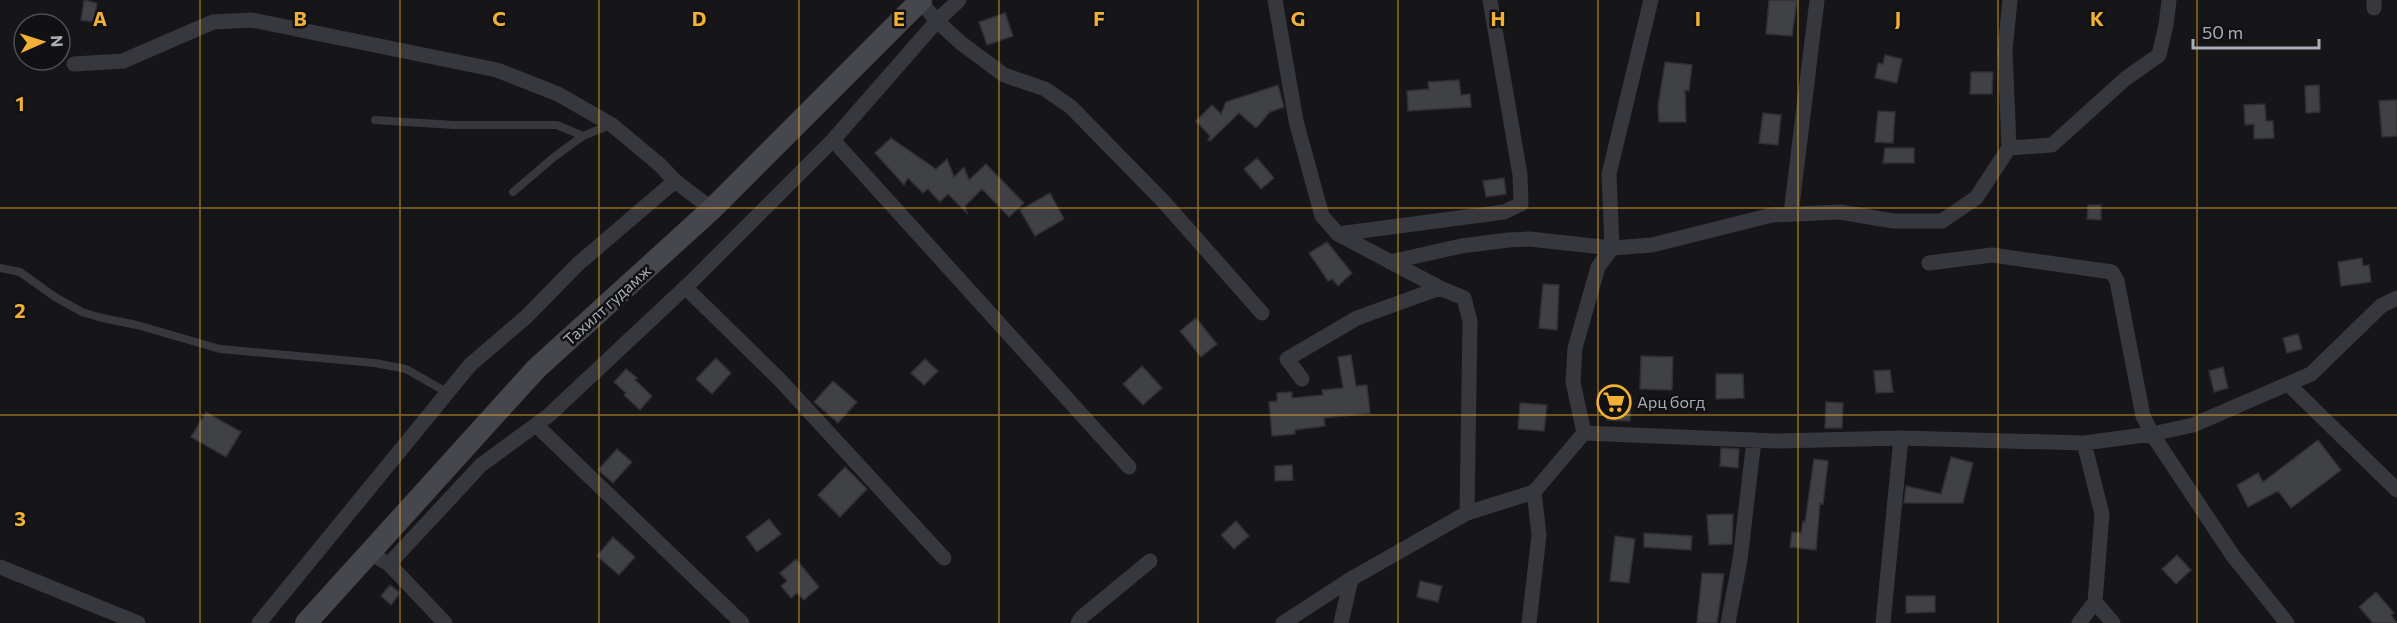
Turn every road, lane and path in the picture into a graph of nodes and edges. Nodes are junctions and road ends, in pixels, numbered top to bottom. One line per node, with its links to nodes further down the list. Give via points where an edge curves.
1 (959, 0): 9 (street)
2 (1275, 0): 20 (street, via 1296,122 1322,216)
3 (1490, 0): 20 (street, via 1520,175 1521,204 1504,212)
4 (1651, 0): 21 (street, via 1609,174)
5 (1816, 0): 19 (street)
6 (2010, 0): 15 (street, via 2005,50)
7 (2169, 0): 15 (street, via 2158,55 2125,79 2052,146)
8 (920, 1): 9 (street); 18 (main road, Тахилт гудамж)
9 (937, 21): 14 (street); 28 (street, via 1004,75 1046,89 1071,107 1163,201)
10 (74, 64): 12 (street, via 123,61 213,22 252,20 497,70 558,94)
11 (375, 120): 13 (lane, via 556,125)
12 (612, 125): 13 (lane); 16 (street)
13 (583, 136): 17 (lane)
14 (832, 140): 25 (street); 38 (street)
15 (2009, 148): 19 (street, via 1976,198 1942,221 1893,221 1839,212)
16 (675, 181): 18 (street); 31 (street, via 578,264 526,317 470,365)
17 (513, 192)
18 (712, 209): 42 (main road, Тахилт гудамж, via 536,369)
19 (1791, 214): 21 (street, via 1772,215 1652,245)
20 (1338, 234): 22 (street)
21 (1612, 248): 22 (street, via 1508,240); 33 (street, via 1598,267 1575,348 1573,382)
22 (1390, 261): 26 (street)
23 (1929, 263): 34 (street, via 1992,255 2112,272 2117,280 2143,416)
24 (0, 268): 31 (lane, via 20,272 64,302 102,318 220,349 406,369)
25 (685, 288): 32 (street); 43 (street, via 780,380)
26 (1440, 288): 29 (street, via 1357,318 1287,359); 41 (street, via 1464,298 1470,321)
27 (2397, 298): 30 (street, via 2380,306 2311,374)
28 (1262, 313)
29 (1302, 379)
30 (2288, 384): 34 (street, via 2193,425); 39 (street)
31 (448, 393): 49 (street)
32 (536, 425): 42 (street, via 481,465); 52 (street)
33 (1584, 433): 36 (street); 40 (street)
34 (2152, 434): 37 (street); 60 (street, via 2233,556)
35 (1902, 438): 36 (street); 37 (street); 58 (street)
36 (1754, 440): 57 (street, via 1740,560)
37 (2084, 443): 47 (street, via 2102,514)
38 (1129, 467)
39 (2397, 490)
40 (1534, 492): 41 (street); 56 (street, via 1539,535)
41 (1467, 513): 46 (street)
42 (379, 558): 50 (main road, Тахилт гудамж); 51 (street)
43 (944, 558)
44 (1150, 561): 53 (street)
45 (0, 567): 48 (street)
46 (1351, 579): 54 (street); 55 (street)
47 (2088, 615): 59 (street)
48 (138, 623)
49 (259, 623)
50 (306, 623)
51 (445, 623)
52 (742, 623)
53 (1078, 623)
54 (1283, 623)
55 (1341, 623)
56 (1529, 623)
57 (1728, 623)
58 (1883, 623)
59 (2113, 623)
60 (2287, 623)

